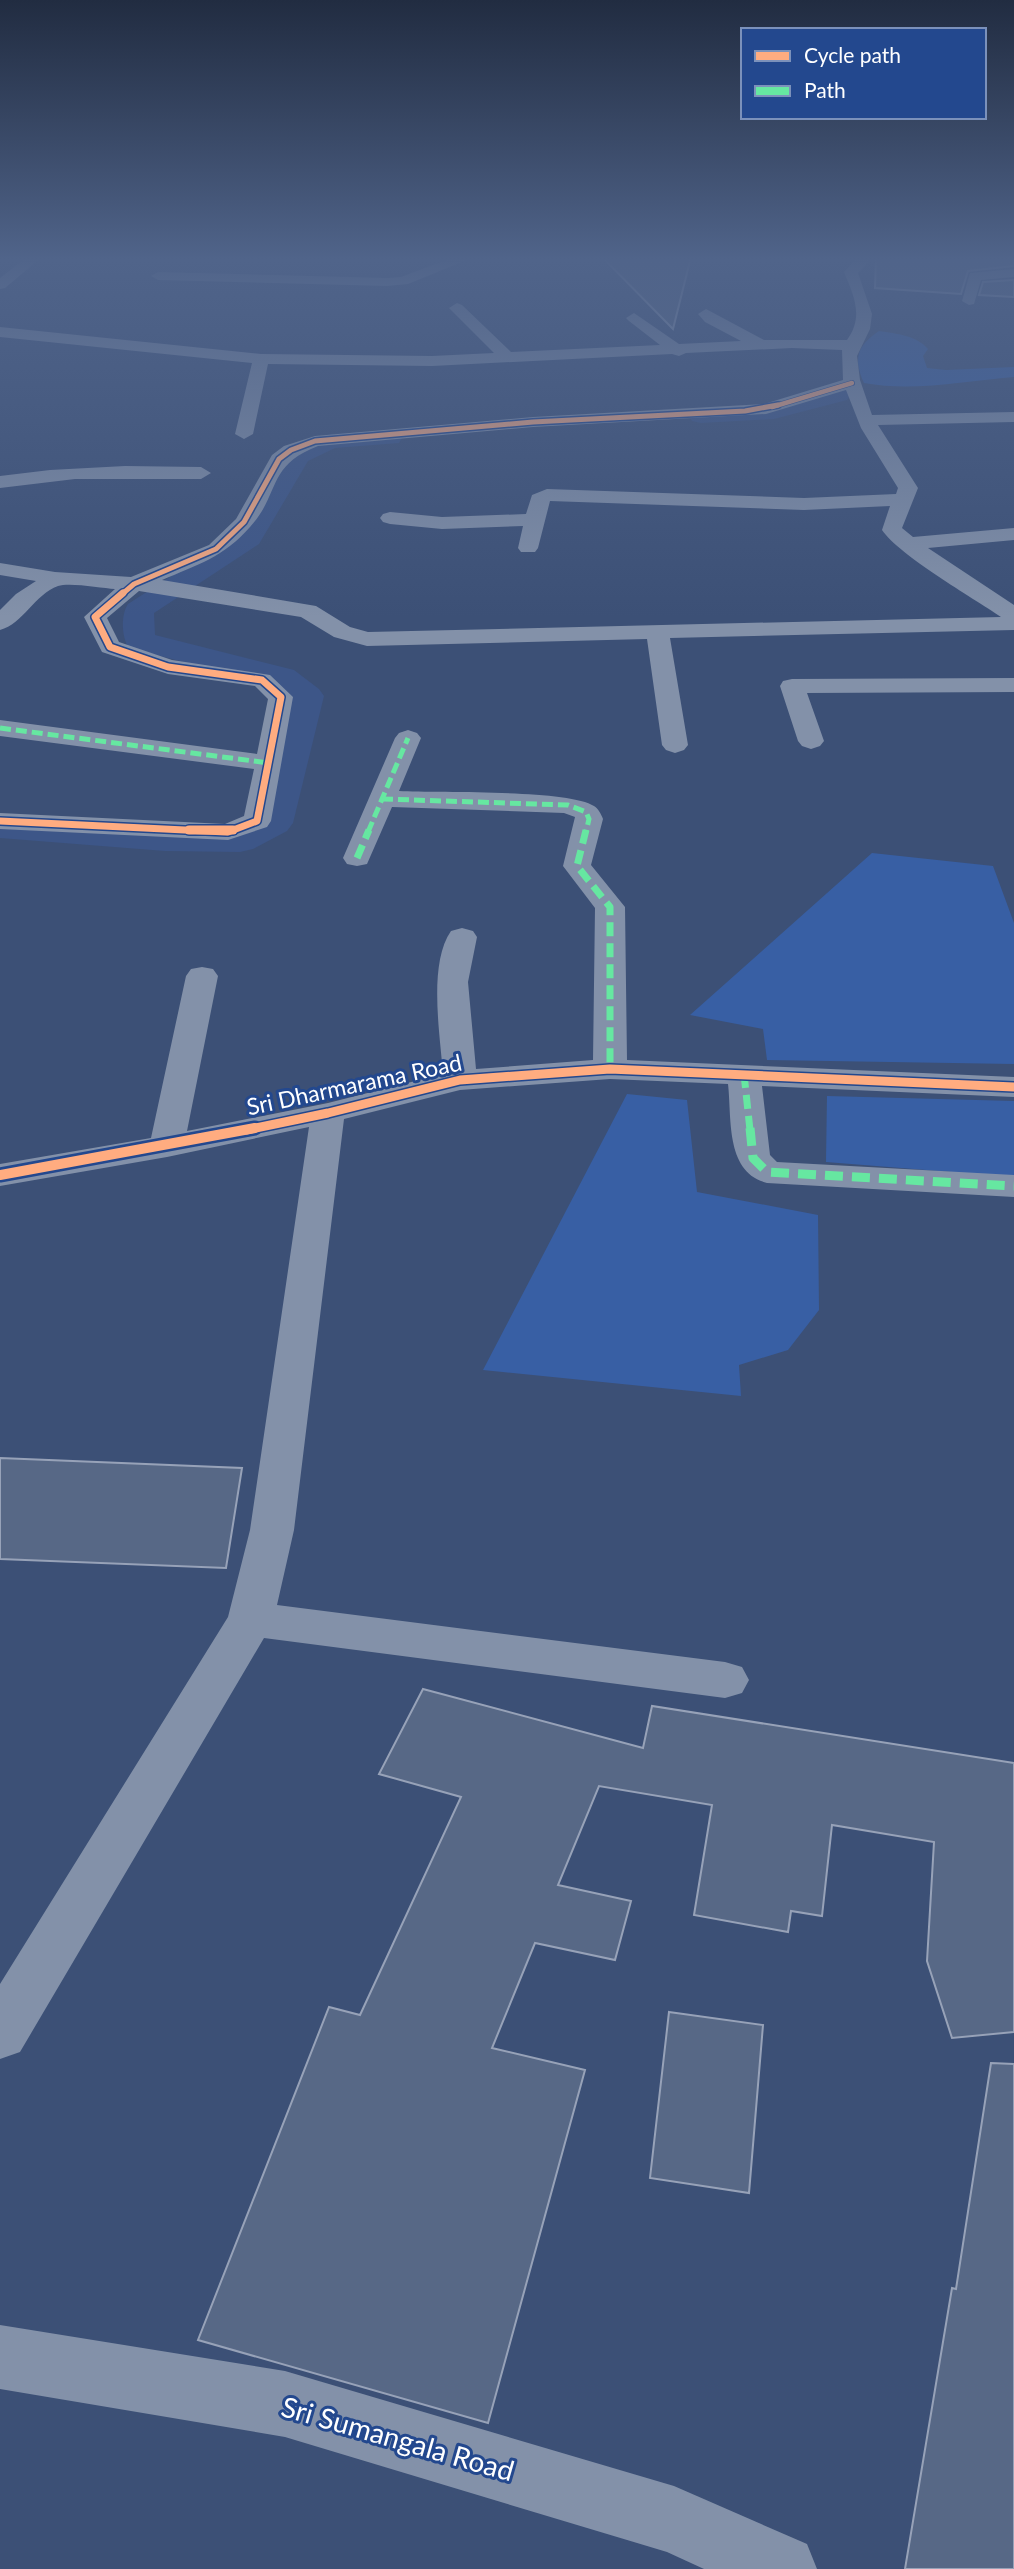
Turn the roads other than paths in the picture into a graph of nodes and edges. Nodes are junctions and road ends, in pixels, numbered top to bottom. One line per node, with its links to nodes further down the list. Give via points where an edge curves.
1 (257, 377): 6 (street)
2 (851, 377): 3 (street)
3 (852, 383): 5 (street); 17 (street, via 766,409 533,422 316,441 279,459 244,522 216,549)
4 (1014, 417): 5 (street)
5 (867, 420): 9 (street, via 908,488)
6 (244, 434)
7 (201, 473): 8 (street, via 133,471)
8 (0, 482)
9 (905, 500): 11 (street, via 804,505 561,494 539,499); 13 (street, via 892,530)
10 (390, 519): 11 (street, via 442,523)
11 (534, 520): 14 (street)
12 (1014, 534): 13 (street)
13 (908, 544): 18 (street)
14 (528, 548)
15 (0, 569): 16 (street)
16 (54, 578): 17 (street); 19 (street, via 24,598)
17 (134, 584): 21 (street, via 308,611 342,632 367,639); 27 (street, via 95,617 110,647 168,667 262,680 281,697)
18 (1014, 615)
19 (0, 623)
20 (1014, 623): 21 (street)
21 (657, 632): 26 (street)
22 (1014, 685): 25 (street, via 792,686)
23 (0, 728): 27 (street)
24 (408, 738): 28 (street)
25 (811, 741)
26 (676, 745)
27 (269, 762): 29 (street, via 257,821 228,832)
28 (382, 799): 30 (street); 33 (street, via 568,805 586,812 589,819 577,866 610,907)
29 (0, 821)
30 (357, 858)
31 (462, 937): 35 (street, via 452,982)
32 (202, 976): 38 (street)
33 (610, 1069): 34 (street, Sri Dharmarama Road); 35 (street, Sri Dharmarama Road)
34 (744, 1074): 36 (street, Sri Dharmarama Road); 40 (street, via 753,1158 767,1172)
35 (460, 1080): 37 (street, Sri Dharmarama Road)
36 (1014, 1087)
37 (328, 1113): 38 (street, Sri Dharmarama Road); 41 (street, via 272,1530)
38 (167, 1146): 39 (street, Sri Dharmarama Road)
39 (0, 1175)
40 (1014, 1186)
41 (250, 1619): 42 (street); 43 (street)
42 (725, 1680)
43 (0, 2034)
44 (0, 2357): 45 (street, Sri Sumangala Road, via 285,2404 674,2520)
45 (782, 2569)

